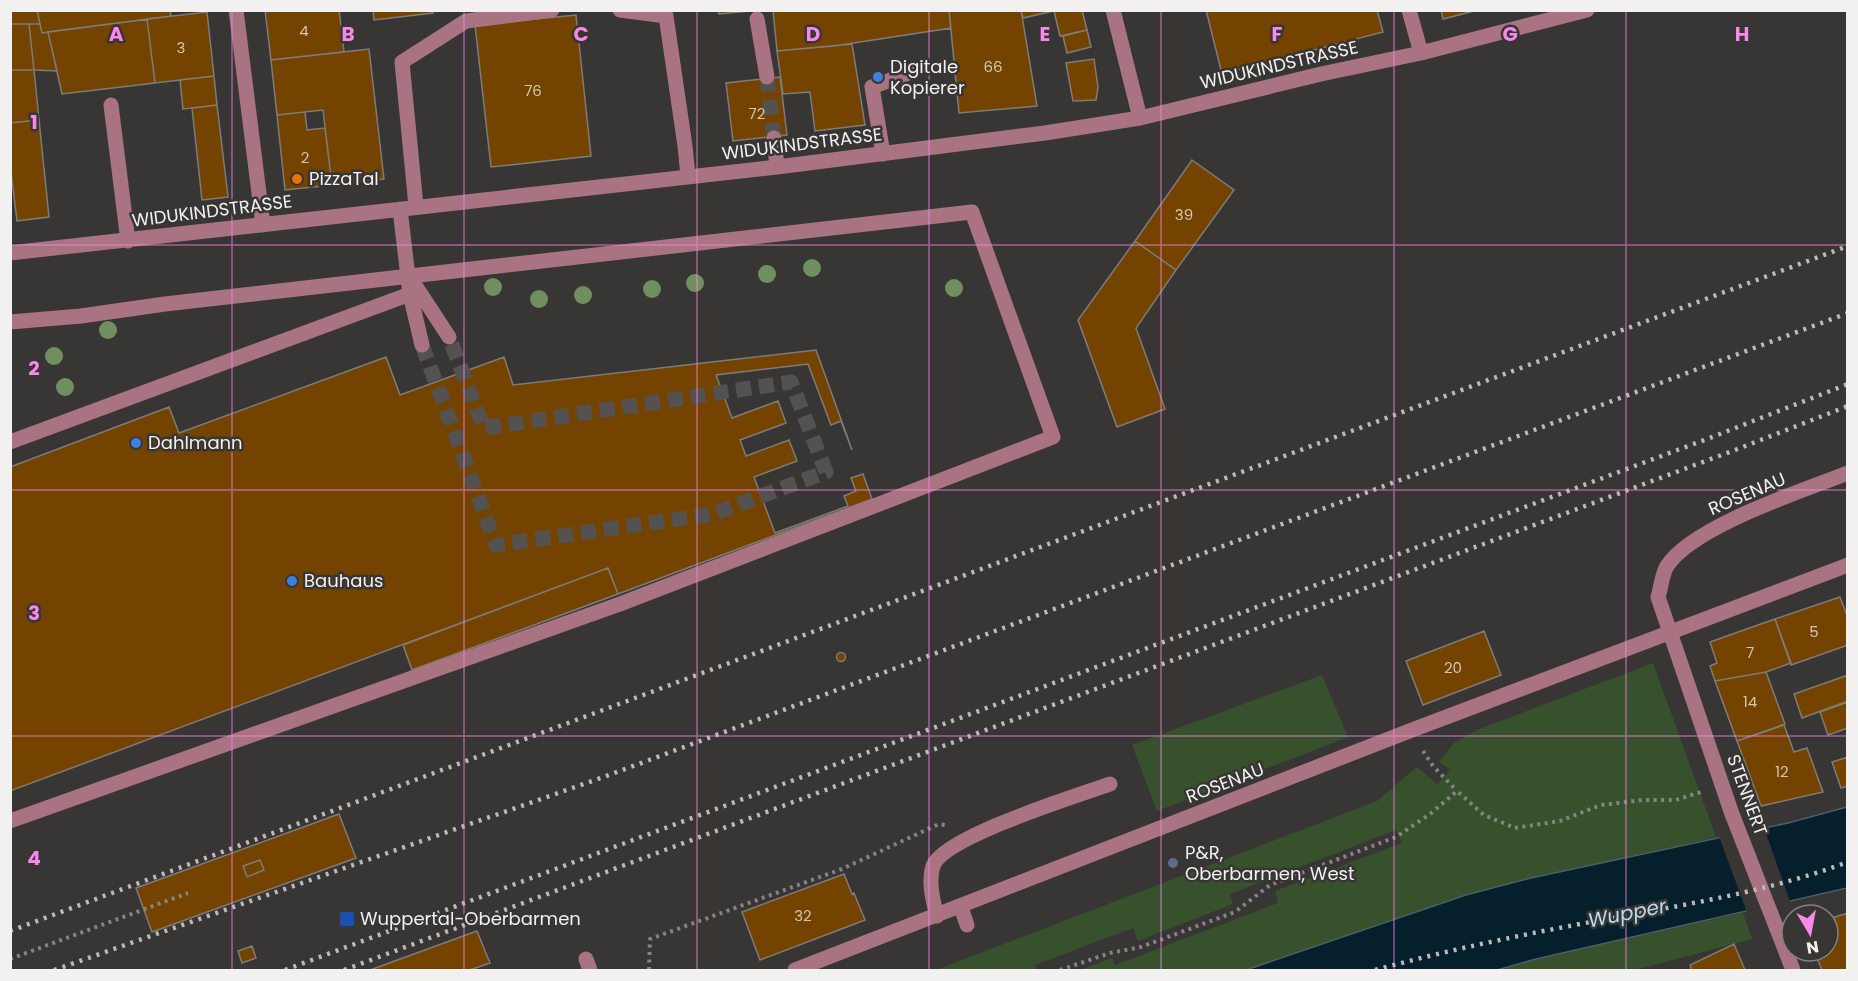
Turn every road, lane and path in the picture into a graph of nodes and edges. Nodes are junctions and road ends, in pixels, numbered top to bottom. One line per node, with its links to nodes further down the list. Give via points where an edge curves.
1 (236, 10): 19 (street)
2 (552, 10): 17 (street, via 465,21 402,62)
3 (620, 10): 16 (street, via 666,16)
4 (1113, 10): 12 (street)
5 (1409, 10): 8 (street)
6 (1587, 10): 8 (street, WIDUKINDSTRASSE)
7 (757, 19): 10 (street)
8 (1421, 53): 12 (street, WIDUKINDSTRASSE)
9 (911, 72): 14 (street, via 872,87)
10 (766, 77)
11 (111, 105): 20 (street)
12 (1140, 118): 14 (street, WIDUKINDSTRASSE)
13 (774, 138): 15 (street)
14 (883, 154): 15 (street, WIDUKINDSTRASSE)
15 (777, 167): 16 (street, WIDUKINDSTRASSE)
16 (687, 176): 17 (street, WIDUKINDSTRASSE)
17 (416, 206): 18 (street, WIDUKINDSTRASSE)
18 (400, 209): 19 (street, WIDUKINDSTRASSE); 22 (street)
19 (262, 225): 20 (street, WIDUKINDSTRASSE)
20 (128, 240): 21 (street, WIDUKINDSTRASSE)
21 (10, 253)
22 (408, 276): 23 (street); 24 (street); 25 (street); 35 (street, via 972,212 1053,437 620,604)
23 (410, 294): 26 (street); 27 (street)
24 (10, 322)
25 (449, 337)
26 (423, 345)
27 (10, 442)
28 (1848, 473): 30 (street, ROSENAU, via 1717,526 1684,548 1666,567 1658,597)
29 (1848, 565): 30 (street, ROSENAU)
30 (1669, 632): 33 (street, STENNERT); 38 (street, ROSENAU)
31 (1432, 766): 34 (path)
32 (1110, 784): 36 (street)
33 (1723, 784): 34 (path, via 1676,800 1601,805 1560,821 1515,828 1484,815); 45 (street, STENNERT)
34 (1457, 791): 44 (path, via 1396,837 1270,885 1235,912 1141,947)
35 (10, 821)
36 (985, 830): 39 (street, via 947,850 933,865 931,894); 42 (path, via 939,824 842,869 650,939)
37 (188, 893): 41 (path)
38 (961, 907): 39 (street, ROSENAU); 40 (street)
39 (937, 916): 43 (street, ROSENAU)
40 (967, 925)
41 (10, 959)
42 (649, 970)
43 (795, 970)
44 (1060, 970)
45 (1793, 970)

